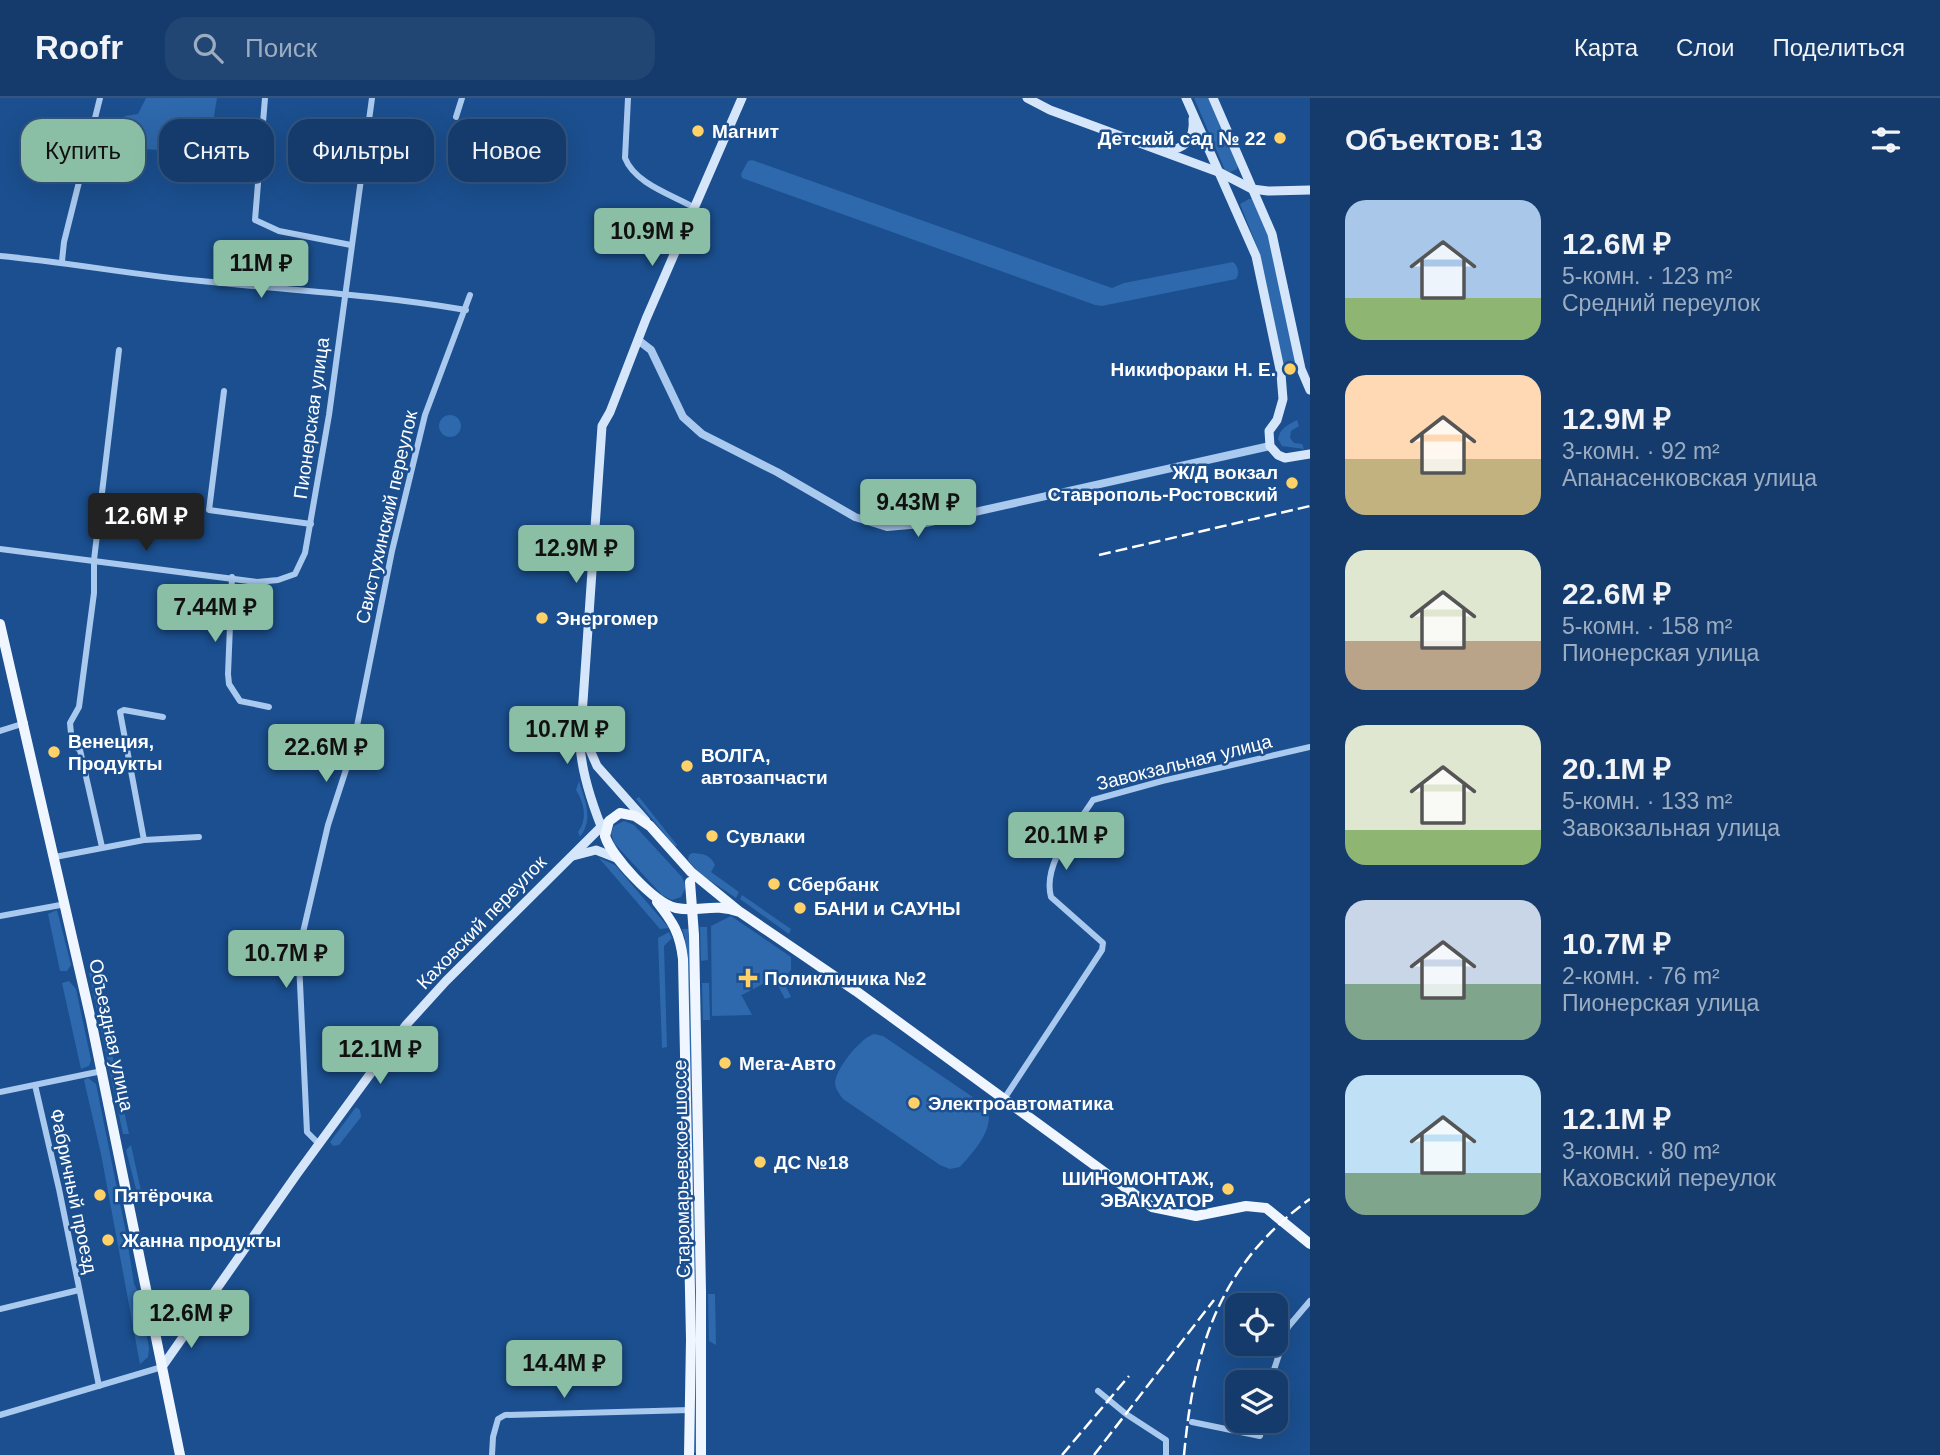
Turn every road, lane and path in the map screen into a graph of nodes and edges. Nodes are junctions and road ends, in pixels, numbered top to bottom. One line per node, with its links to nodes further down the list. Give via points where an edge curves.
1 (100, 98): 19 (street)
2 (265, 98): 17 (street, via 255,220 279,231)
3 (372, 98): 17 (street, Пионерская улица)
4 (461, 98): 11 (street)
5 (628, 98): 16 (street, via 627,164 645,180)
6 (742, 98): 16 (main road)
7 (1027, 98): 12 (main road)
8 (1186, 98): 10 (main road)
9 (1213, 98): 14 (main road)
10 (1192, 111): 12 (main road, via 1194,129 1188,142 1171,150); 13 (main road)
11 (456, 117)
12 (1154, 149): 13 (main road)
13 (1221, 173): 14 (main road); 27 (main road, via 1256,256 1281,374 1283,400 1269,431)
14 (1252, 189): 15 (main road); 25 (main road, via 1277,249 1301,369)
15 (1310, 190)
16 (695, 208): 23 (main road)
17 (351, 245): 20 (street, Пионерская улица)
18 (0, 256): 19 (street)
19 (62, 261): 20 (street, via 131,274)
20 (345, 293): 22 (street); 29 (street, Пионерская улица)
21 (470, 295): 22 (street, Свистухинский переулок)
22 (466, 310): 64 (street, Свистухинский переулок, via 425,415 352,751 328,825 301,942 307,1132)
23 (638, 340): 27 (street, via 651,350 683,418 702,434 855,517 887,527 921,524); 37 (main road, via 602,426)
24 (119, 351): 31 (street)
25 (1310, 390)
26 (224, 391): 29 (street, via 209,510)
27 (1270, 446): 28 (main road, via 1285,458)
28 (1310, 454)
29 (311, 524): 32 (street, Пионерская улица, via 295,574 257,582)
30 (0, 549): 31 (street)
31 (94, 560): 32 (street); 46 (street, via 79,708 70,723)
32 (232, 578): 34 (street, via 229,684 240,701)
33 (0, 624): 36 (main road, Объездная улица)
34 (269, 707)
35 (163, 717): 44 (street, via 120,712)
36 (25, 723): 38 (street); 47 (main road, Объездная улица)
37 (582, 726): 40 (main road, via 581,757); 41 (main road, via 597,766)
38 (0, 731)
39 (1310, 747): 63 (street, Завокзальная улица, via 1093,800 1062,849 1048,886 1051,897 1103,943 1102,950)
40 (592, 803): 42 (main road); 45 (main road, via 593,820)
41 (650, 826): 42 (main road, via 626,813 614,816); 48 (main road)
42 (603, 831): 45 (main road, Каховский переулок); 50 (main road)
43 (199, 837): 44 (street)
44 (144, 840): 46 (street)
45 (584, 843): 49 (main road, Каховский переулок)
46 (102, 847): 47 (street)
47 (55, 857): 54 (main road, Объездная улица)
48 (678, 857): 51 (main road, Старомарьевское шоссе); 57 (main road)
49 (569, 858): 50 (main road, via 596,850); 64 (main road, Каховский переулок, via 406,1025)
50 (620, 859): 52 (main road)
51 (690, 882): 53 (main road, via 683,900); 56 (main road, Старомарьевское шоссе)
52 (650, 893): 53 (main road); 75 (main road, Старомарьевское шоссе, via 677,928 683,960)
53 (666, 903): 56 (main road)
54 (66, 904): 58 (street); 60 (main road, Объездная улица)
55 (714, 906): 56 (main road); 57 (main road); 59 (main road, via 700,912)
56 (693, 908): 59 (main road, Старомарьевское шоссе)
57 (740, 912): 63 (main road)
58 (0, 916)
59 (694, 926): 84 (main road, Старомарьевское шоссе)
60 (102, 1071): 61 (street); 69 (main road, Объездная улица)
61 (35, 1085): 62 (street); 66 (street, Фабричный проезд)
62 (0, 1092)
63 (1004, 1099): 65 (main road, via 1152,1207 1196,1216 1246,1206 1266,1208)
64 (319, 1144): 70 (main road, Каховский переулок)
65 (1310, 1244)
66 (79, 1290): 68 (street); 73 (street, Фабричный проезд)
67 (1310, 1301): 72 (street, via 1288,1327)
68 (0, 1309)
69 (153, 1316): 70 (main road, via 171,1324); 71 (main road, Объездная улица)
70 (196, 1316): 71 (main road, Каховский переулок)
71 (162, 1367): 73 (street); 81 (main road, Объездная улица)
72 (1274, 1370)
73 (99, 1386): 76 (street)
74 (1098, 1391): 85 (street, via 1166,1440)
75 (690, 1410): 82 (street, via 505,1415 495,1426); 83 (main road, Старомарьевское шоссе)
76 (0, 1415)
77 (1192, 1422): 78 (street)
78 (1225, 1429)
79 (1245, 1433): 80 (street)
80 (1261, 1433)
81 (180, 1455)
82 (492, 1455)
83 (689, 1455)
84 (701, 1455)
85 (1166, 1455)

